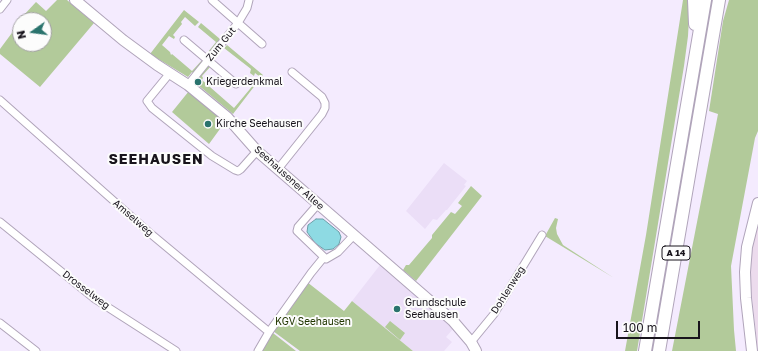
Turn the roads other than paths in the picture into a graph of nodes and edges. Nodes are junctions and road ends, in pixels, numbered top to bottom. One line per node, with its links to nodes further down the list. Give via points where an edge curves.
1 (7, 0): 8 (street)
2 (75, 0): 15 (street, Seehausener Allee, via 123,40)
3 (212, 0): 9 (street)
4 (248, 0): 9 (street, Zum Gut, via 247,8)
5 (694, 0): 12 (highway)
6 (705, 0): 12 (highway, A 14)
7 (719, 0): 34 (highway, A 14)
8 (0, 9)
9 (238, 23): 11 (street); 13 (street, Zum Gut)
10 (184, 40): 13 (street)
11 (262, 44)
12 (696, 47): 33 (highway, A 14)
13 (209, 61): 16 (street); 17 (street, Zum Gut)
14 (292, 72): 20 (street, via 322,97 325,108)
15 (170, 73): 17 (street, Seehausener Allee); 19 (street, via 147,101 152,108 212,156 235,170 240,170)
16 (236, 84)
17 (188, 85): 19 (street, Seehausener Allee, via 227,117)
18 (0, 100): 28 (street, Amselweg, via 151,234)
19 (257, 151): 20 (street, Seehausener Allee)
20 (278, 169): 22 (street, Seehausener Allee)
21 (758, 203): 35 (street, via 747,247 745,272)
22 (318, 204): 24 (street, Seehausener Allee); 26 (street, via 297,231)
23 (0, 222): 31 (street, Drosselweg, via 95,299)
24 (354, 235): 26 (street, via 338,252 326,260); 29 (street, Seehausener Allee, via 445,313)
25 (542, 235): 29 (street, Dohlenweg)
26 (324, 257): 28 (street)
27 (0, 323): 30 (street)
28 (269, 332): 32 (street)
29 (474, 349)
30 (36, 351)
31 (176, 351)
32 (258, 351)
33 (645, 351)
34 (659, 351)
35 (752, 351)

